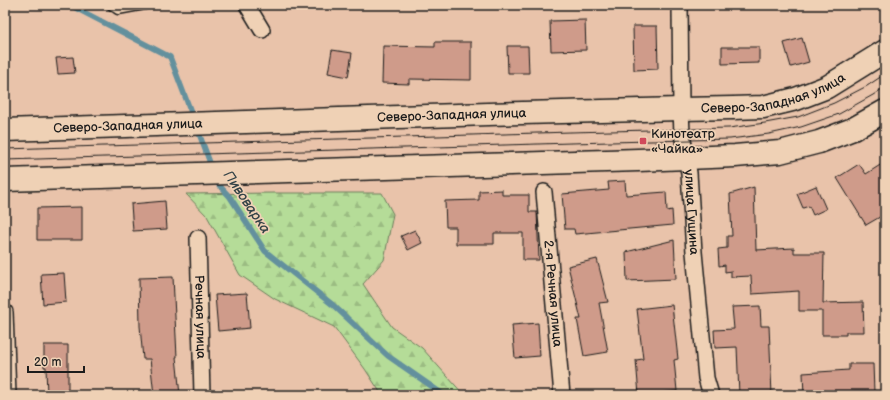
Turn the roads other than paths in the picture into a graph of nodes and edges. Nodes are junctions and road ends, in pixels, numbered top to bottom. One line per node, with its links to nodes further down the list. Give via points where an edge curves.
1 (110, 5): 2 (lane, via 118,10)
2 (145, 5)
3 (246, 5): 5 (street)
4 (680, 5): 7 (street, улица Гущина)
5 (262, 30)
6 (885, 51): 7 (main road, Северо-Западная улица, via 827,87 796,99 763,107)
7 (681, 109): 9 (main road, Северо-Западная улица); 10 (street, улица Гущина)
8 (885, 112): 10 (main road, via 819,142 780,152)
9 (5, 130)
10 (686, 157): 11 (main road); 18 (street, улица Гущина, via 690,173 694,252 706,378)
11 (5, 180)
12 (544, 192): 17 (street, 2-я Речная улица)
13 (198, 238): 16 (street, Речная улица)
14 (5, 312): 15 (street)
15 (8, 395)
16 (202, 395)
17 (562, 395)
18 (711, 395)

